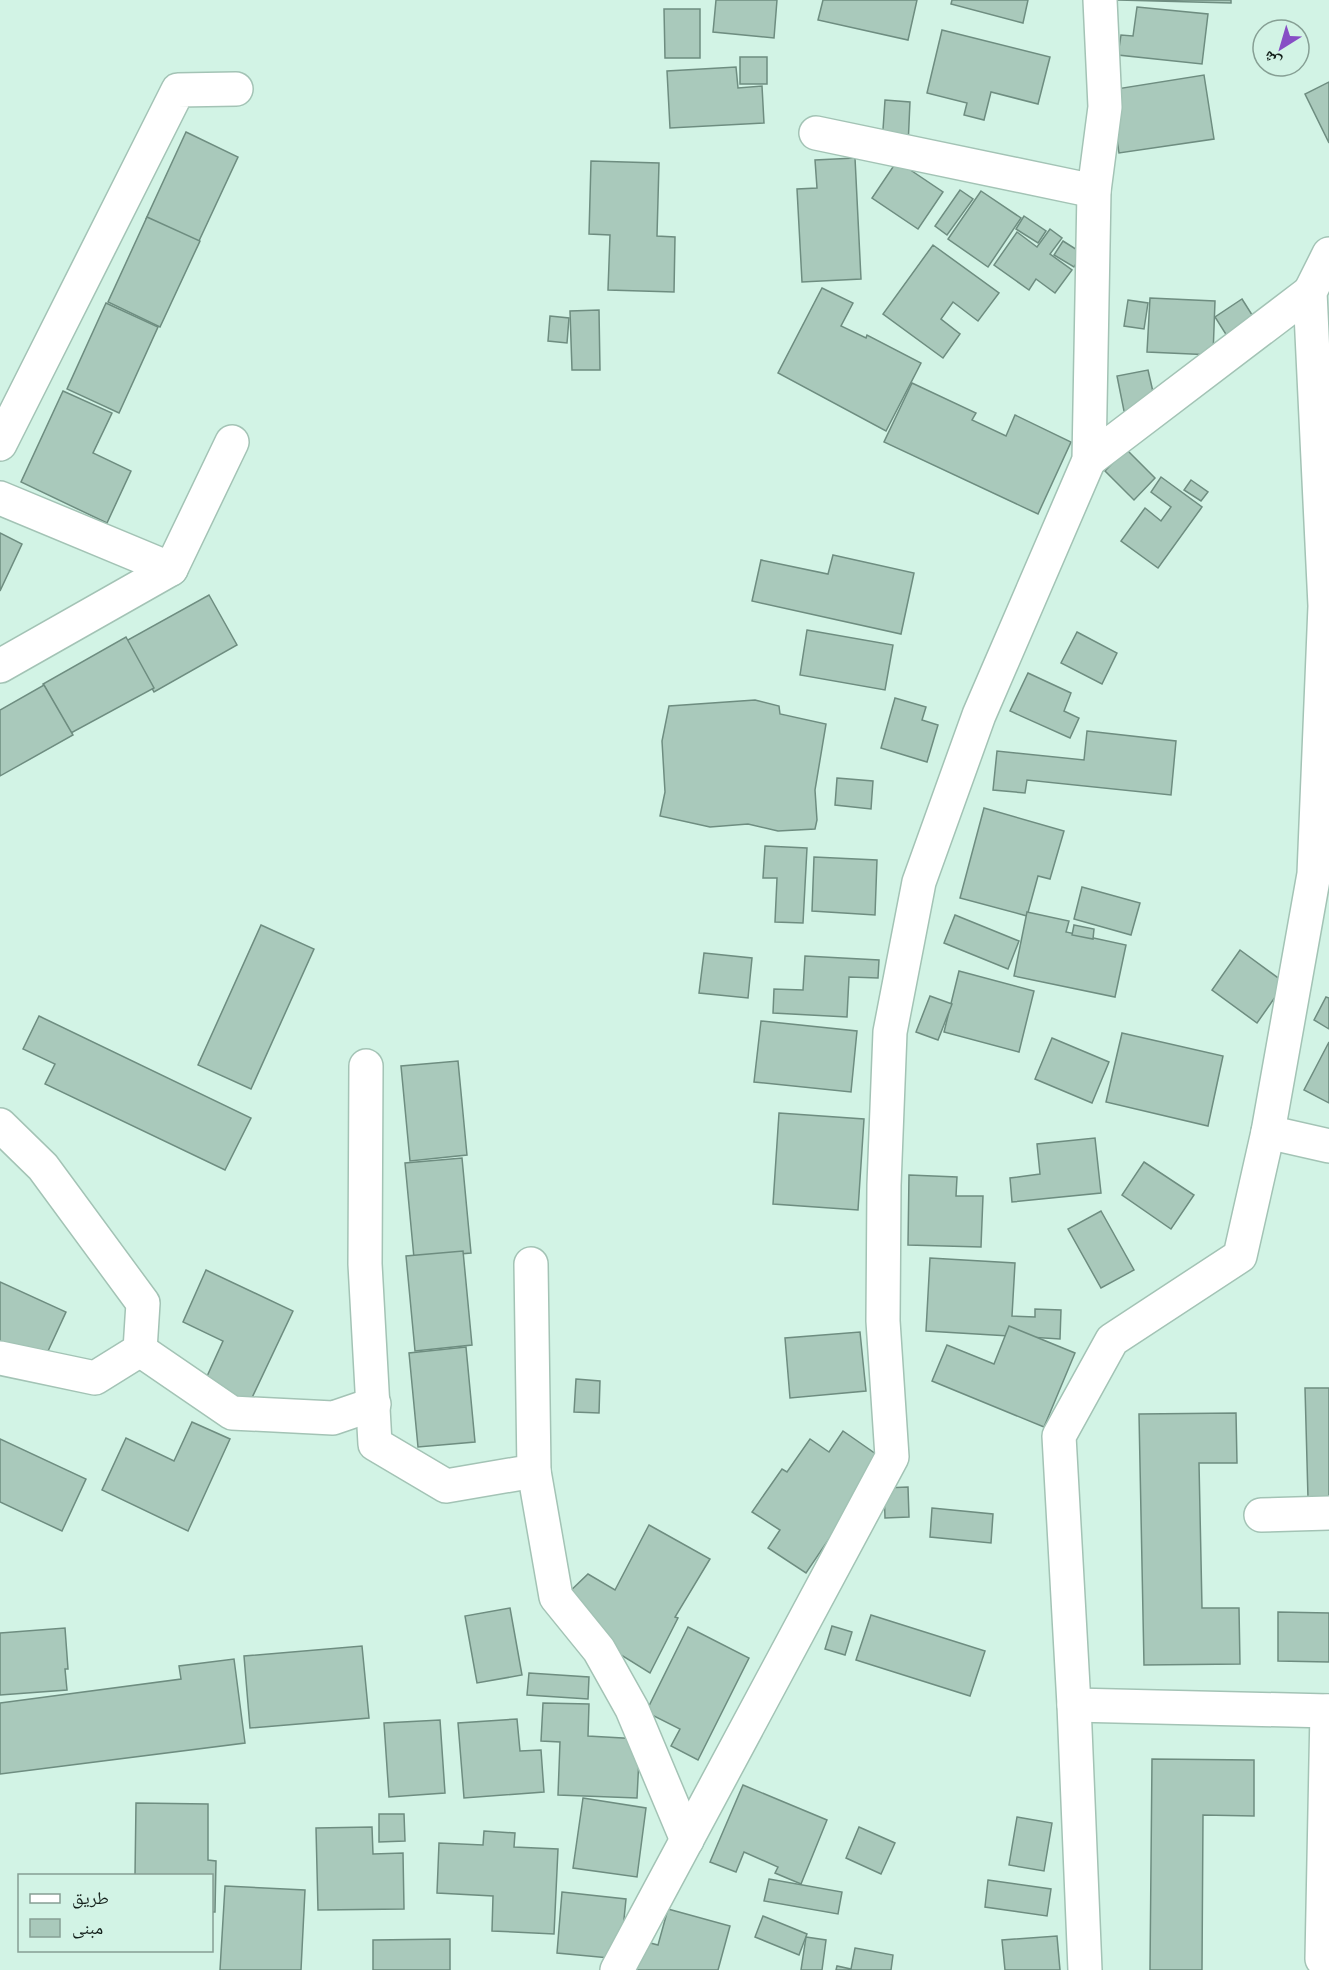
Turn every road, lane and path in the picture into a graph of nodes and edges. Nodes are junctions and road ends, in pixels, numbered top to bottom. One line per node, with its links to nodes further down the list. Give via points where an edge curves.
1 (1100, 0): 4 (street, via 1105,107)
2 (236, 89): 8 (street, via 178,90)
3 (816, 133): 4 (street)
4 (1094, 191): 9 (street)
5 (1329, 254): 6 (street)
6 (1310, 292): 9 (street); 12 (street)
7 (232, 442): 11 (street)
8 (0, 444)
9 (1089, 460): 28 (street, via 979,715 919,882 890,1032 884,1321 892,1457)
10 (0, 498): 11 (street)
11 (171, 569): 13 (street)
12 (1327, 607): 14 (street)
13 (0, 666)
14 (1321, 878): 17 (street)
15 (366, 1066): 22 (street, via 364,1264)
16 (0, 1125): 20 (street, via 43,1167 143,1303)
17 (1268, 1132): 18 (street); 26 (street, via 1240,1256 1112,1340 1059,1436)
18 (1329, 1146)
19 (531, 1264): 23 (street)
20 (140, 1350): 21 (street, via 95,1378); 22 (street, via 232,1413 333,1418)
21 (0, 1358)
22 (374, 1404): 23 (street, via 375,1444 446,1486)
23 (534, 1471): 28 (street, via 556,1597 599,1650 632,1709)
24 (1329, 1513): 25 (street)
25 (1261, 1515)
26 (1074, 1705): 27 (street); 31 (street)
27 (1328, 1711): 29 (street)
28 (687, 1840): 30 (street)
29 (1322, 1959)
30 (617, 1970)
31 (1085, 1970)

